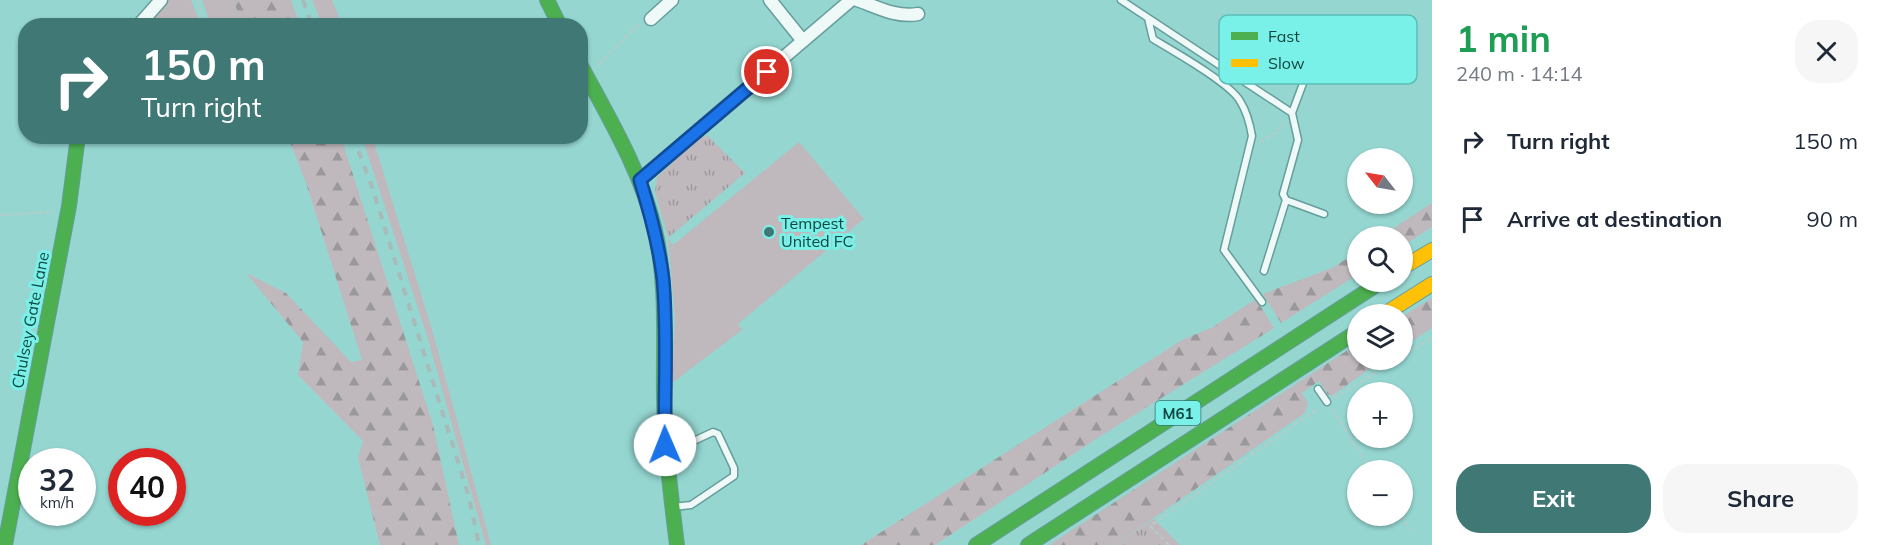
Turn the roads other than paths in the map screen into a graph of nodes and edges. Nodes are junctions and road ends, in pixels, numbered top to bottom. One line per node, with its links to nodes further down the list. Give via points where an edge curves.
1 (161, 0): 9 (street)
2 (547, 0): 10 (main road)
3 (770, 0): 13 (street)
4 (851, 0): 13 (street)
5 (857, 0): 8 (street, via 898,15)
6 (1120, 0): 11 (lane)
7 (663, 3): 12 (street)
8 (918, 14)
9 (145, 18)
10 (557, 18)
11 (1148, 18): 14 (lane); 16 (lane, via 1153,39)
12 (651, 19)
13 (803, 41): 22 (street)
14 (1219, 65)
15 (588, 79): 22 (main road)
16 (1219, 81)
17 (1223, 84): 30 (lane, via 1239,99 1249,118 1252,136 1224,250)
18 (1248, 84): 20 (lane)
19 (1303, 84): 20 (lane)
20 (1292, 113): 23 (lane, via 1298,140 1283,194)
21 (77, 144): 37 (main road, Chulsey Gate Lane, via 68,212)
22 (640, 180): 35 (main road, via 663,278)
23 (1286, 200): 24 (lane); 27 (lane)
24 (1324, 214)
25 (1432, 250): 26 (main road)
26 (1413, 261)
27 (1264, 271)
28 (1432, 284): 31 (main road)
29 (1366, 292): 39 (main road, M61)
30 (1262, 302)
31 (1400, 304)
32 (1347, 338): 40 (main road, M61)
33 (1318, 389): 34 (lane)
34 (1327, 402)
35 (666, 454): 36 (main road); 36 (lane, via 713,432 718,434 734,468 734,476 703,499)
36 (673, 507): 38 (main road)
37 (5, 545)
38 (677, 545)
39 (976, 545)
40 (1028, 545)

